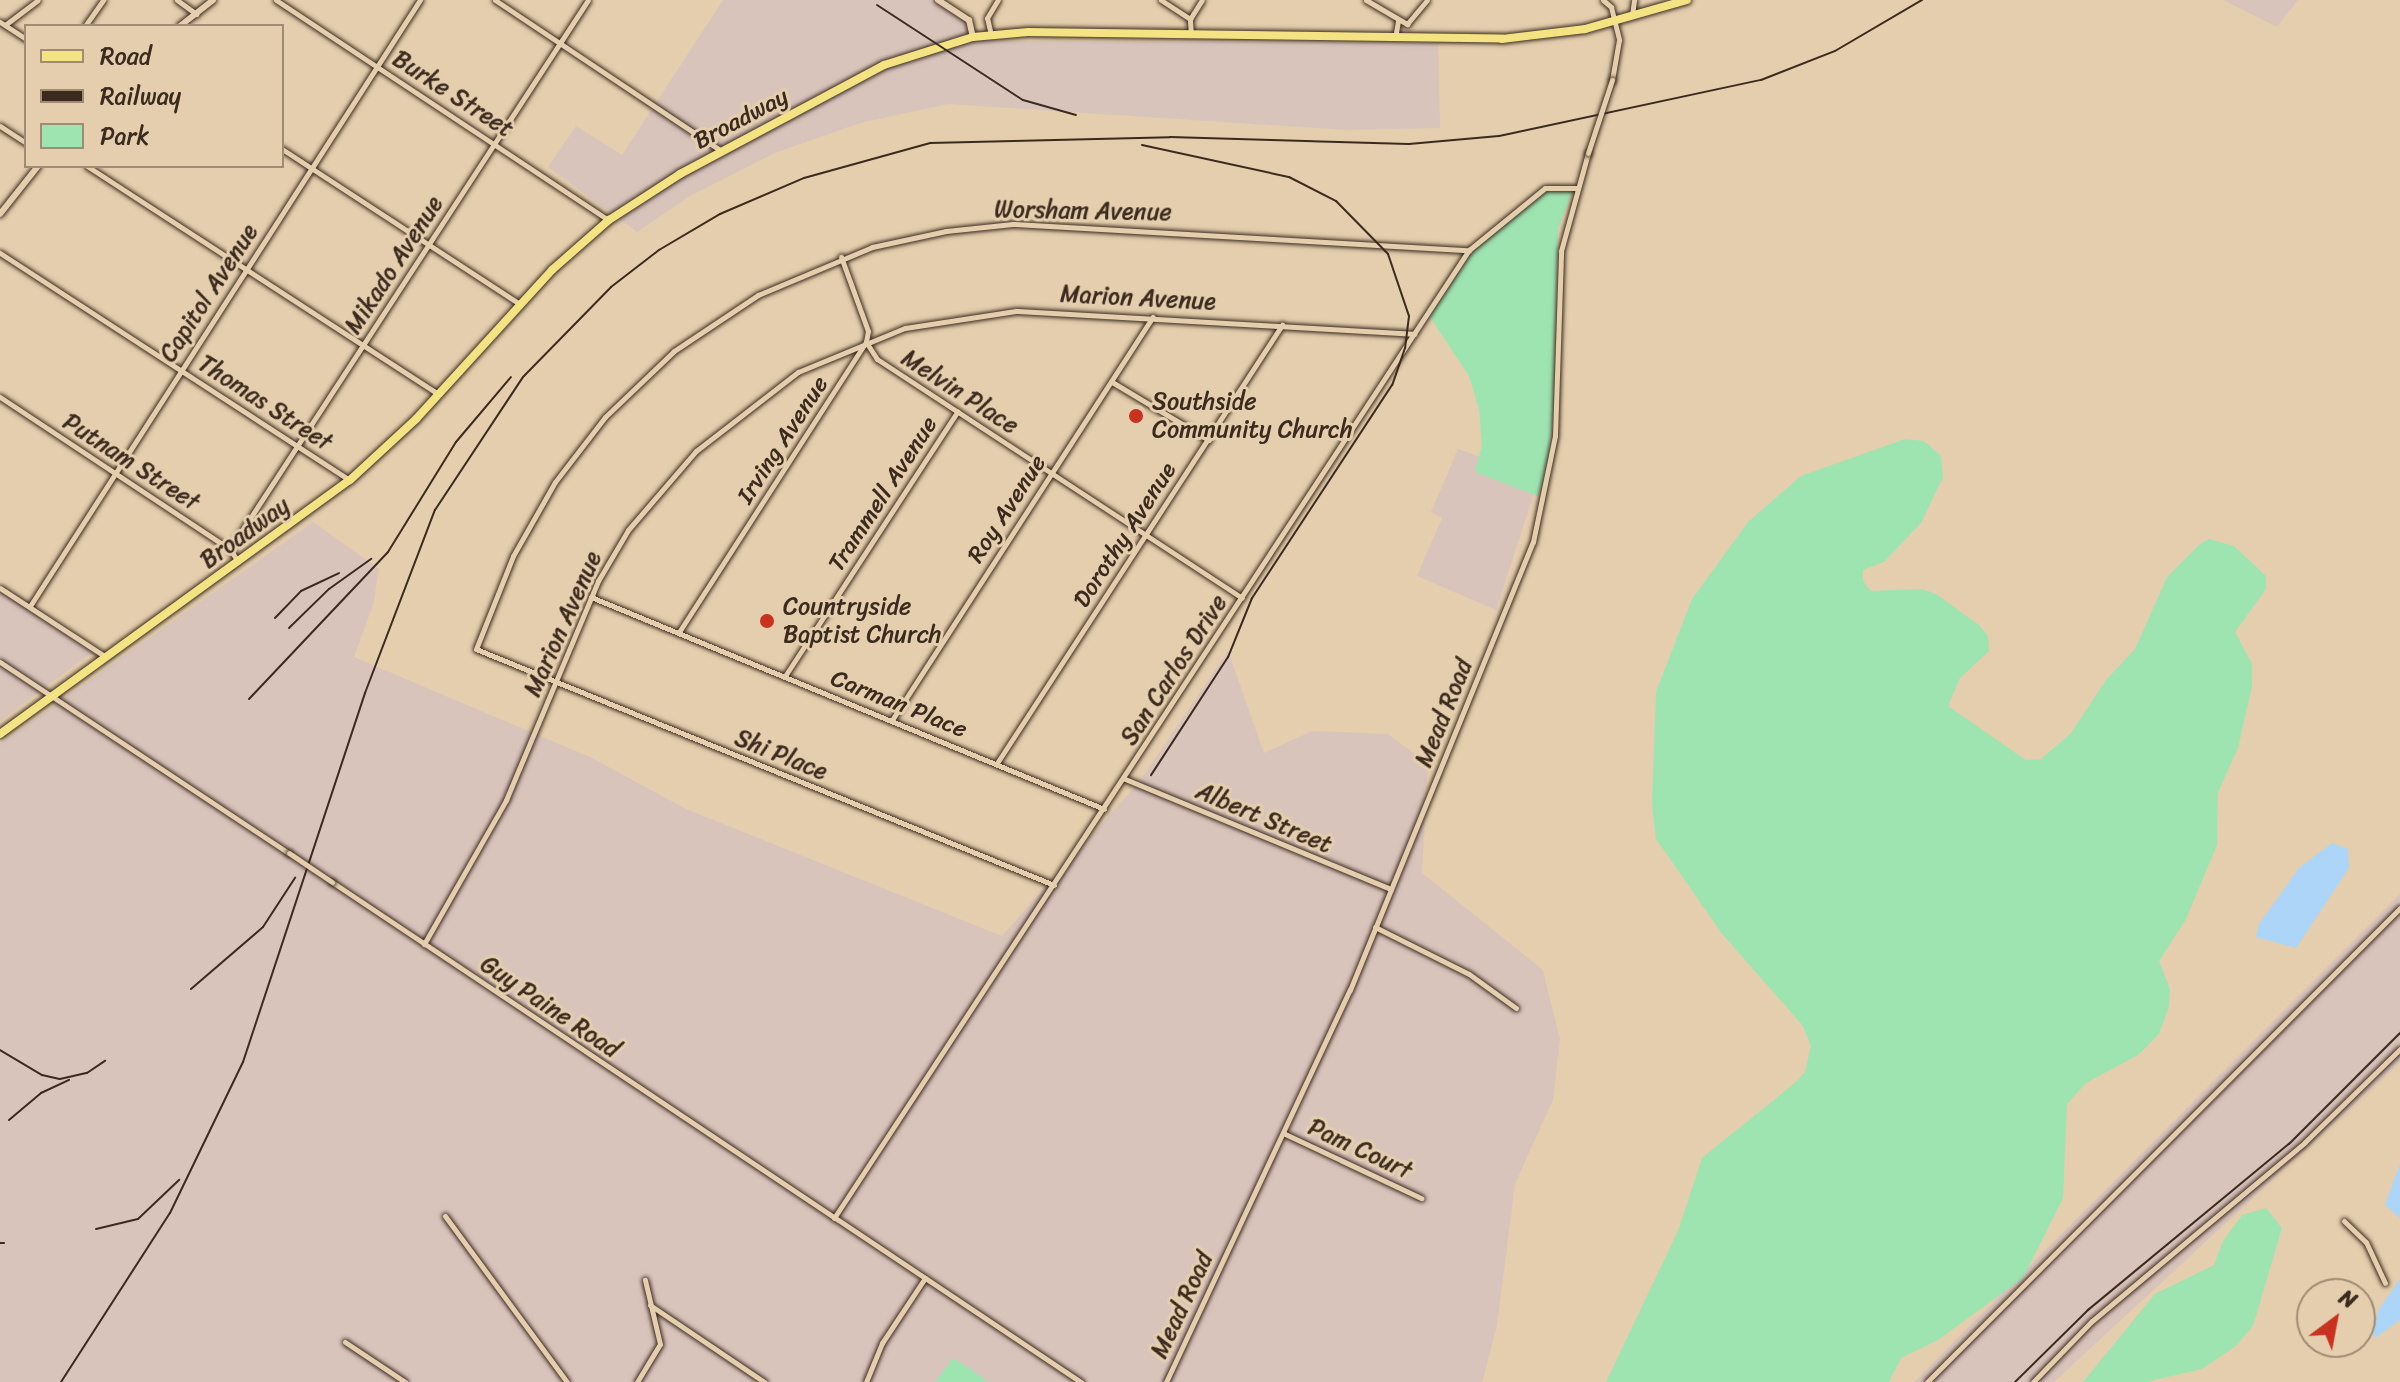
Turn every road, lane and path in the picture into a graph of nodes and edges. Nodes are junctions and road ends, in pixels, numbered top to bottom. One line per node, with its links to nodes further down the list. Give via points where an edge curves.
1 (38, 0): 23 (street)
2 (103, 0): 24 (street)
3 (177, 0): 18 (street)
4 (213, 0): 18 (street)
5 (276, 0): 32 (street, Burke Street)
6 (420, 0): 32 (street, Capitol Avenue)
7 (495, 0): 31 (street)
8 (588, 0): 31 (street, Mikado Avenue)
9 (938, 0): 28 (street, via 969,20)
10 (998, 0): 26 (street, via 987,18)
11 (1161, 0): 20 (street)
12 (1202, 0): 20 (street)
13 (1366, 0): 21 (street)
14 (1427, 0): 21 (street, via 1413,21)
15 (1603, 0): 22 (street, Mead Road, via 1611,7)
16 (1634, 0): 19 (street)
17 (1687, 0): 19 (main road, Broadway)
18 (196, 14): 25 (street)
19 (1632, 17): 22 (main road, Broadway)
20 (1190, 19): 27 (street)
21 (1398, 21): 30 (street)
22 (1612, 22): 30 (main road, Broadway, via 1502,39); 41 (street, Mead Road, bridge, via 1619,40 1612,80)
23 (2, 24): 29 (street)
24 (86, 24)
25 (183, 24)
26 (991, 35): 27 (main road, Broadway); 28 (main road, Broadway)
27 (1191, 35): 30 (main road, Broadway)
28 (973, 37): 37 (main road, Broadway, via 884,65)
29 (24, 38)
30 (1395, 38)
31 (560, 42): 35 (street, Mikado Avenue); 37 (street)
32 (377, 66): 35 (street, Burke Street); 40 (street, Capitol Avenue)
33 (0, 126): 34 (street)
34 (24, 142)
35 (495, 143): 43 (street, Burke Street); 44 (street, Mikado Avenue)
36 (284, 150): 40 (street)
37 (721, 151): 43 (main road, Broadway)
38 (36, 168): 42 (street)
39 (90, 168): 48 (street)
40 (312, 168): 44 (street); 48 (street, Capitol Avenue)
41 (1577, 188): 45 (street, San Carlos Drive, via 1545,188); 85 (street, Mead Road, via 1558,279 1555,436 1541,515)
42 (0, 214)
43 (609, 220): 49 (main road, Broadway)
44 (429, 245): 49 (street); 54 (street, Mikado Avenue)
45 (1469, 250): 47 (street, Worsham Avenue, via 1013,224 946,231); 52 (street, San Carlos Drive)
46 (0, 253): 55 (street, Thomas Street)
47 (841, 257): 53 (street, via 868,331); 73 (street, Worsham Avenue, via 729,312 674,351 605,417 560,474 513,556 476,649)
48 (246, 270): 54 (street); 55 (street, Capitol Avenue)
49 (520, 304): 57 (main road, Broadway)
50 (1153, 317): 51 (street, Marion Avenue); 53 (street, Marion Avenue, via 995,313 928,322); 56 (street, Roy Avenue)
51 (1282, 325): 52 (street, Marion Avenue); 60 (street, Dorothy Avenue)
52 (1414, 334): 70 (street, San Carlos Drive)
53 (866, 342): 59 (street, Melvin Place, via 872,355); 69 (street, Marion Avenue, via 787,379 696,451 628,530); 72 (street, Irving Avenue)
54 (364, 346): 57 (street); 61 (street, Mikado Avenue)
55 (181, 370): 61 (street, Thomas Street); 62 (street, Capitol Avenue)
56 (1112, 382): 60 (street); 63 (street, Roy Avenue)
57 (438, 395): 64 (main road, Broadway)
58 (0, 397): 62 (street, Putnam Street)
59 (958, 411): 63 (street, Melvin Place); 76 (street, Trammell Avenue)
60 (1209, 440): 65 (street, Dorothy Avenue)
61 (299, 447): 64 (street, Thomas Street); 66 (street, Mikado Avenue)
62 (115, 473): 66 (street, Putnam Street); 71 (street, Capitol Avenue)
63 (1052, 474): 65 (street, Melvin Place); 79 (street, Roy Avenue)
64 (350, 480): 67 (main road, Broadway)
65 (1147, 535): 70 (street, Melvin Place); 81 (street, Dorothy Avenue)
66 (230, 549): 67 (street, Putnam Street)
67 (238, 562): 74 (main road, Broadway)
68 (0, 588): 71 (street)
69 (591, 597): 72 (street, Carman Place); 77 (street, Marion Avenue)
70 (1242, 598): 82 (street, San Carlos Drive)
71 (30, 606): 74 (street)
72 (679, 632): 76 (street, Carman Place)
73 (494, 656): 77 (street, Shi Place)
74 (107, 657): 78 (main road, Broadway)
75 (0, 662): 78 (street, Guy Paine Road)
76 (785, 676): 79 (street, Carman Place)
77 (556, 682): 84 (street, Shi Place); 88 (street, Marion Avenue, via 500,812)
78 (51, 696): 80 (main road, Broadway); 88 (street, Guy Paine Road, bridge)
79 (892, 720): 81 (street, Carman Place)
80 (0, 734)
81 (997, 763): 83 (street, Carman Place)
82 (1125, 779): 83 (street, San Carlos Drive); 85 (street, Albert Street)
83 (1104, 809): 84 (street, San Carlos Drive)
84 (1054, 885): 94 (street, San Carlos Drive)
85 (1391, 889): 87 (street, Mead Road)
86 (2400, 908): 108 (street)
87 (1375, 927): 89 (street, via 1469,974); 91 (street, Mead Road)
88 (424, 944): 94 (street, Guy Paine Road)
89 (1516, 1008)
90 (2400, 1049): 109 (street, via 2305,1142 2092,1321)
91 (1283, 1133): 92 (street, Pam Court); 107 (street, Mead Road)
92 (1421, 1198)
93 (445, 1216): 102 (street)
94 (834, 1218): 96 (street, Guy Paine Road)
95 (2344, 1221): 98 (street, via 2366,1242)
96 (925, 1278): 105 (street, via 882,1343); 106 (street, Guy Paine Road)
97 (645, 1280): 99 (street)
98 (2385, 1283)
99 (650, 1305): 103 (street, via 660,1344); 104 (street)
100 (345, 1342): 101 (street)
101 (405, 1382)
102 (567, 1382)
103 (637, 1382)
104 (764, 1382)
105 (866, 1382)
106 (1081, 1382)
107 (1166, 1382)
108 (1927, 1382)
109 (2033, 1382)

